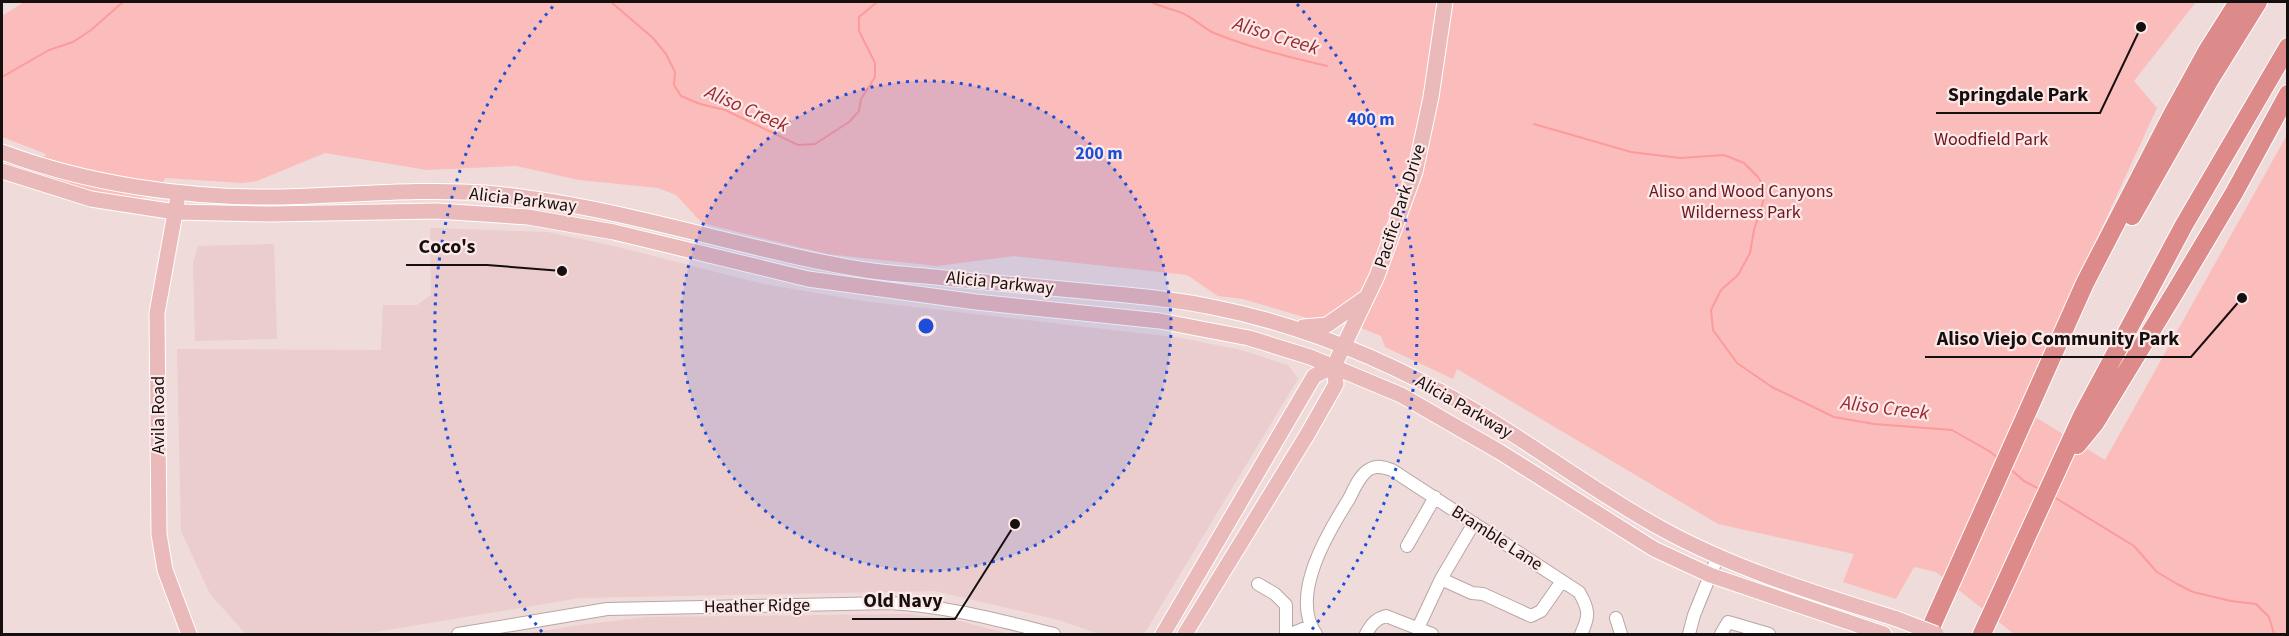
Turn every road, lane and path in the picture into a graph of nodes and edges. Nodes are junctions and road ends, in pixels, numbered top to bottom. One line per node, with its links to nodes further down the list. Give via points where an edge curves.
1 (1445, 2): 10 (main road, Pacific Park Drive, via 1415,172)
2 (2238, 2): 14 (highway, via 2139,176 2085,283)
3 (2258, 2): 14 (highway, via 2122,234)
4 (2288, 47): 15 (highway, via 2184,225)
5 (2288, 94): 15 (highway, via 2234,193)
6 (2, 152): 8 (main road, Alicia Parkway, via 94,178)
7 (2, 171): 9 (main road, Alicia Parkway, via 91,199)
8 (178, 193): 9 (main road, Avila Road); 11 (main road, Alicia Parkway, via 267,197 437,191 531,198 822,263 1164,298)
9 (175, 212): 13 (main road, Alicia Parkway, via 437,212 528,217 614,232 808,279 1205,328 1266,342); 27 (main road, Avila Road, via 157,313 159,534 165,570)
10 (1369, 296): 11 (main road, via 1327,326); 12 (main road, Pacific Park Drive)
11 (1295, 327): 12 (main road, Alicia Parkway)
12 (1344, 345): 13 (main road, Pacific Park Drive); 19 (main road, Alicia Parkway, via 1473,409 1664,530)
13 (1334, 366): 20 (main road, Alicia Parkway, via 1401,395 1450,422 1654,549); 30 (main road, Pacific Park Drive, via 1314,376); 31 (main road, Pacific Park Drive, via 1335,386)
14 (2037, 395): 42 (highway)
15 (2089, 419): 44 (highway, via 2059,468)
16 (1435, 497): 17 (street, Bramble Lane); 18 (street); 26 (street, Bramble Lane, via 1392,470 1374,467 1364,474 1318,554 1308,598)
17 (1474, 523): 21 (street); 22 (street, Bramble Lane)
18 (1407, 546)
19 (1718, 556): 20 (street); 43 (main road, Alicia Parkway, bridge)
20 (1710, 575): 38 (street); 41 (main road, Alicia Parkway)
21 (1441, 579): 22 (street, via 1531,616 1541,611); 25 (street)
22 (1562, 581): 36 (street, Bramble Lane, via 1579,592 1587,605 1587,622)
23 (1258, 584): 32 (street, via 1286,605)
24 (1616, 618): 37 (street)
25 (1418, 628): 34 (street, via 1386,616 1372,623); 35 (street)
26 (1313, 630): 33 (street)
27 (189, 634)
28 (458, 634): 29 (street, Heather Ridge, via 607,609 889,603 929,605)
29 (1054, 634)
30 (1163, 634)
31 (1185, 634)
32 (1286, 634)
33 (1291, 634)
34 (1366, 634)
35 (1432, 634)
36 (1581, 634)
37 (1621, 634)
38 (1689, 634)
39 (1721, 634): 40 (street, via 1728,622)
40 (1769, 634)
41 (1884, 634)
42 (1928, 634)
43 (1936, 634)
44 (1982, 634)

